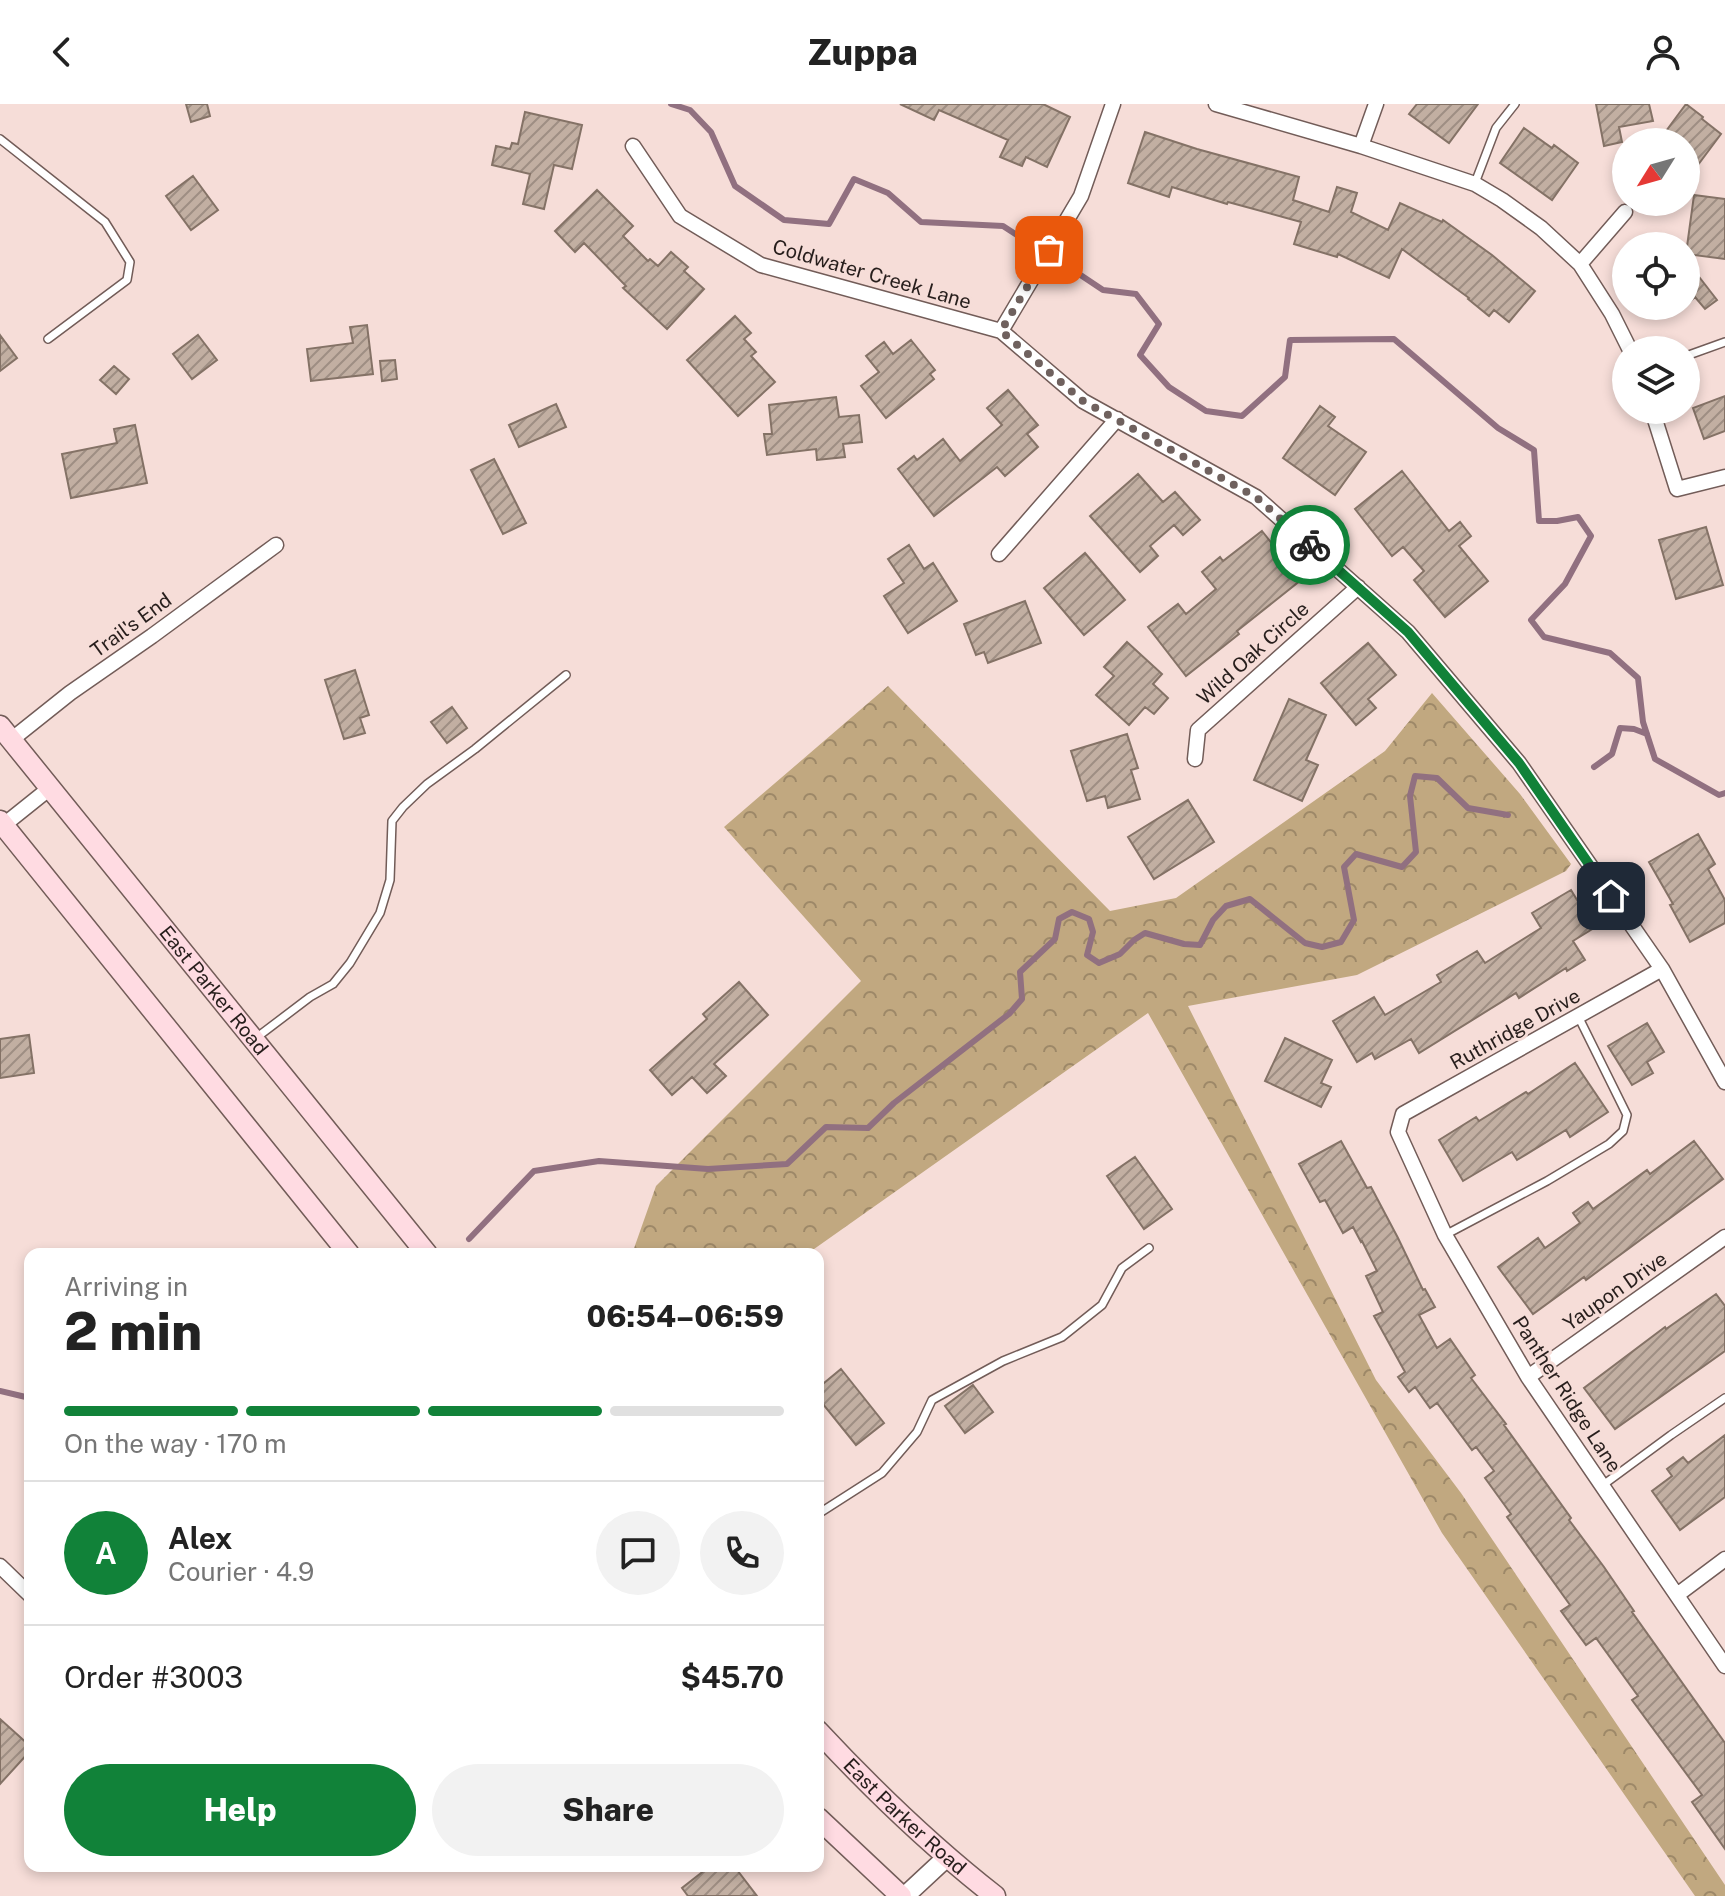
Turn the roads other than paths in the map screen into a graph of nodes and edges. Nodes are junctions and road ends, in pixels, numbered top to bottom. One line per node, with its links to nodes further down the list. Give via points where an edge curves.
1 (1113, 104): 12 (street, via 1081,196)
2 (1216, 104): 5 (street)
3 (1376, 104): 8 (street)
4 (1515, 104): 9 (lane, via 1496,128)
5 (1243, 108): 8 (street)
6 (0, 139): 14 (lane, via 105,222 130,262 127,280)
7 (633, 146): 12 (street, Coldwater Creek Lane, via 680,216 761,265)
8 (1361, 146): 9 (street)
9 (1475, 184): 11 (street, via 1541,228)
10 (1622, 216): 11 (street)
11 (1580, 264): 13 (street)
12 (1001, 331): 17 (street, Coldwater Creek Lane, via 1083,401)
13 (1623, 336)
14 (48, 339)
15 (1725, 342): 16 (lane)
16 (1700, 351)
17 (1117, 419): 21 (street); 22 (street, Coldwater Creek Lane, via 1256,497)
18 (1656, 424): 19 (street, via 1677,489)
19 (1725, 477)
20 (276, 545): 24 (street, Trail's End)
21 (999, 554)
22 (1358, 587): 25 (street, Wild Oak Circle, via 1198,730); 28 (street, Coldwater Creek Lane, via 1408,632 1519,763)
23 (566, 675): 30 (lane, via 403,807 392,821 390,880 380,913 350,963 333,984)
24 (6, 733): 26 (main road, East Parker Road)
25 (1195, 759)
26 (50, 788): 27 (street); 30 (main road, East Parker Road)
27 (1, 824): 35 (main road)
28 (1662, 969): 29 (street, Ruthridge Drive); 31 (street, Coldwater Creek Lane)
29 (1578, 1016): 32 (street, Ruthridge Drive, via 1403,1114); 33 (lane, via 1627,1115 1623,1131 1559,1174)
30 (254, 1039): 36 (main road, East Parker Road)
31 (1725, 1082)
32 (1398, 1132): 33 (street, Panther Ridge Lane)
33 (1445, 1235): 38 (street, Panther Ridge Lane)
34 (1725, 1237): 38 (street, Yaupon Drive)
35 (344, 1248)
36 (422, 1248)
37 (1149, 1248): 41 (lane, via 1122,1268 1102,1305 1062,1337 1003,1361 932,1400 917,1432 882,1473)
38 (1528, 1377): 40 (street, Panther Ridge Lane)
39 (1725, 1398): 40 (lane)
40 (1603, 1486): 45 (street, Panther Ridge Lane)
41 (824, 1510)
42 (1725, 1559): 45 (street)
43 (0, 1566): 44 (street)
44 (24, 1589)
45 (1677, 1595): 46 (street, Panther Ridge Lane)
46 (1725, 1666)
47 (824, 1737): 49 (main road, East Parker Road)
48 (824, 1824): 50 (main road)
49 (947, 1857): 50 (street); 51 (main road, East Parker Road)
50 (903, 1896)
51 (995, 1896)

